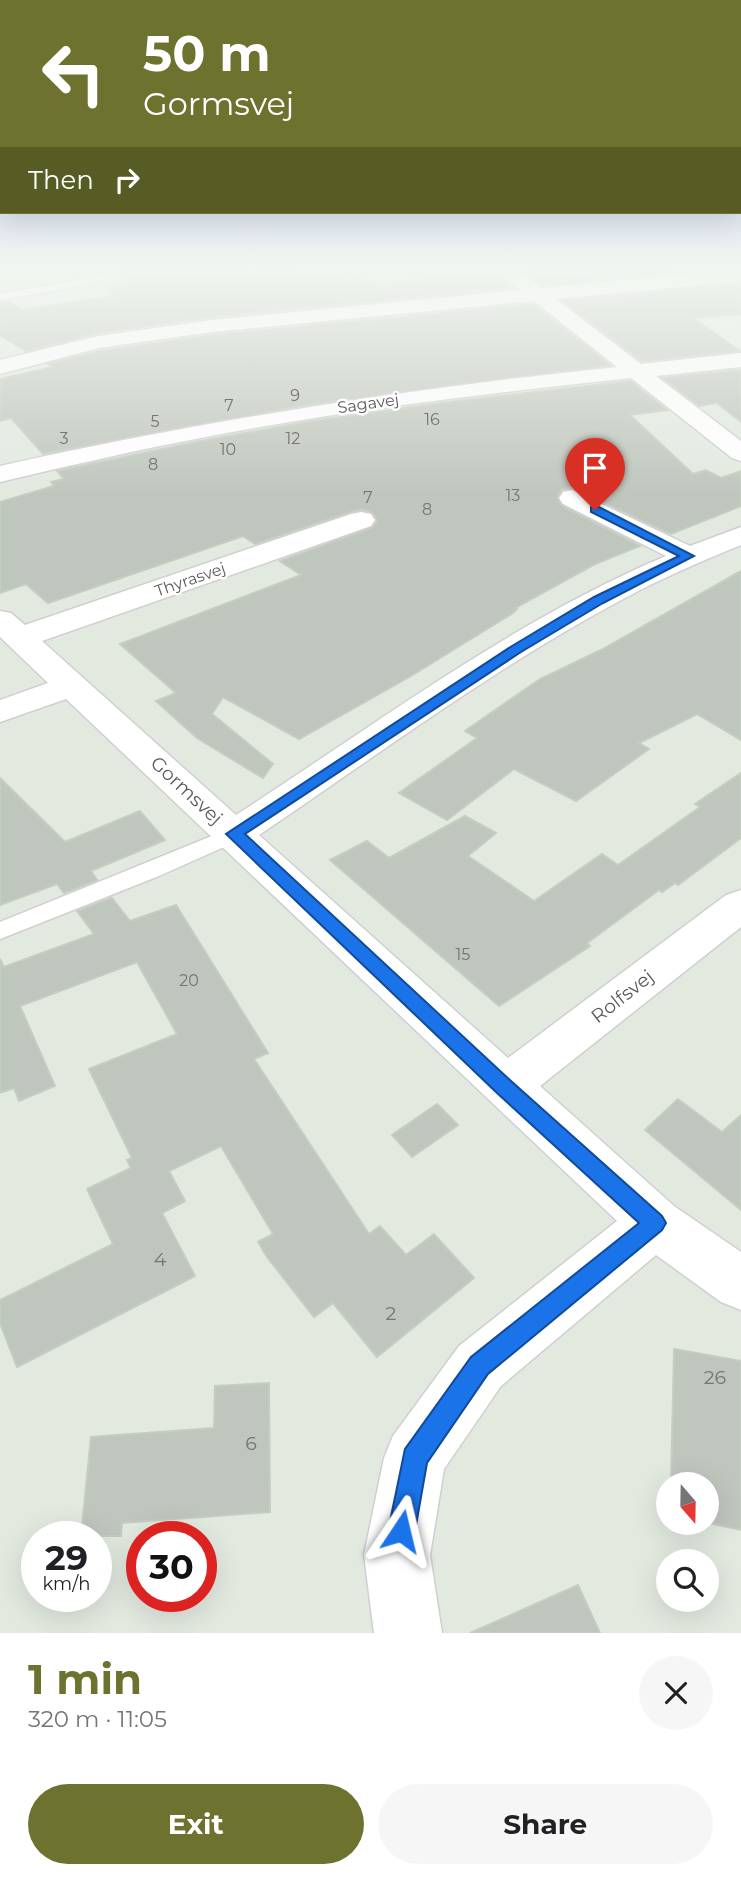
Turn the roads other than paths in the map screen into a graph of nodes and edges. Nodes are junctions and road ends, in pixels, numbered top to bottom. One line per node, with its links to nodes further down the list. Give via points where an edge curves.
1 (95, 344): 4 (street)
2 (605, 344): 5 (street)
3 (741, 360): 5 (street, Sagavej)
4 (0, 367)
5 (639, 371): 7 (street); 8 (street, Sagavej, via 302,413)
6 (0, 453): 8 (street)
7 (741, 453)
8 (10, 472)
9 (572, 498): 12 (street)
10 (361, 520): 13 (street, Thyrasvej)
11 (741, 535): 12 (street)
12 (688, 556): 16 (street, via 598,600 517,649)
13 (10, 629): 14 (street, Gormsvej)
14 (73, 685): 15 (street); 16 (street, Gormsvej)
15 (0, 712)
16 (234, 834): 18 (lane); 19 (street, Gormsvej)
17 (741, 905): 19 (street, Rolfsvej)
18 (0, 931)
19 (504, 1087): 20 (street, Gormsvej)
20 (655, 1223): 21 (street, Gormsvej); 22 (street, via 480,1366 415,1458 397,1555)
21 (741, 1284)
22 (408, 1633)

